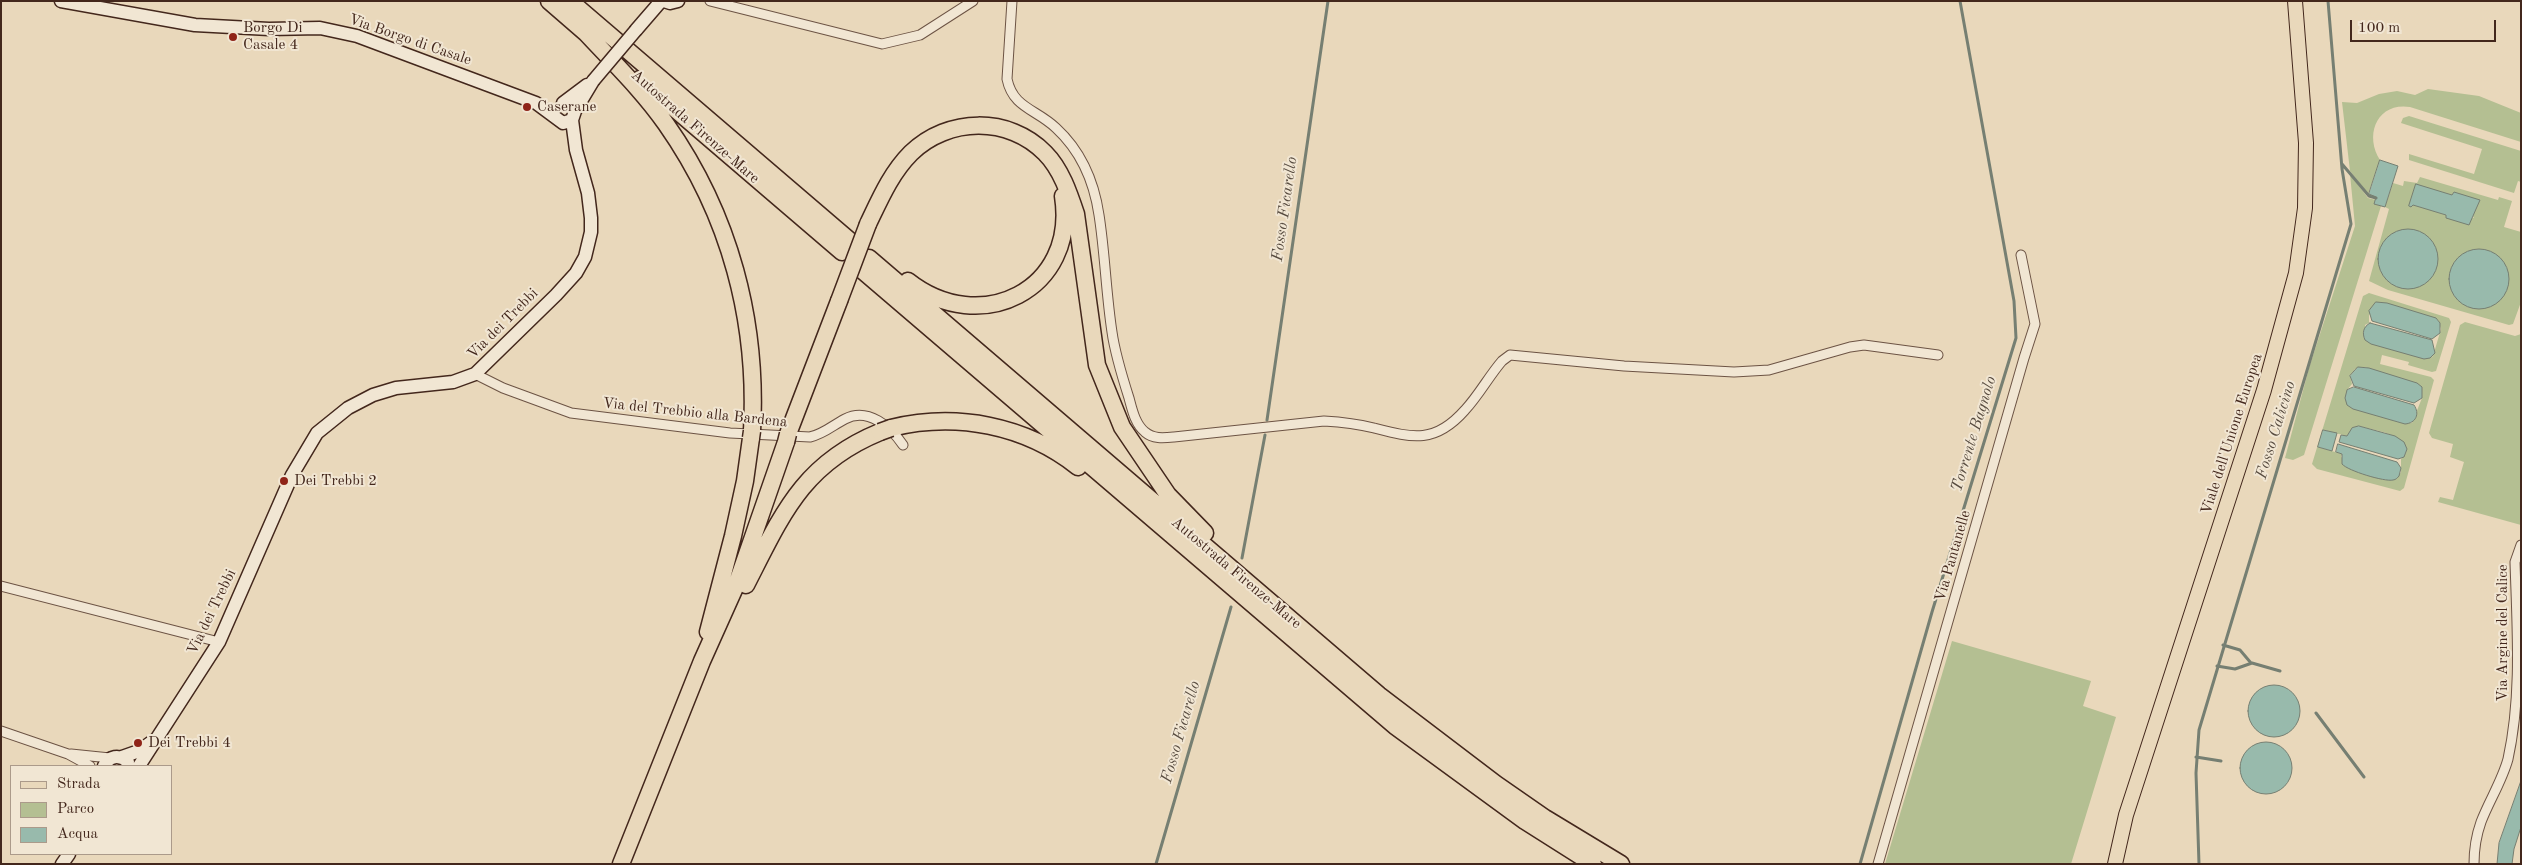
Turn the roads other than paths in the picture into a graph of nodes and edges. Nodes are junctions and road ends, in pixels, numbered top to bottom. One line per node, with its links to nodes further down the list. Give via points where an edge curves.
1 (61, 1): 12 (street, Via Borgo di Casale, via 196,25 320,28 357,36)
2 (549, 1): 10 (highway, Autostrada Firenze-Mare)
3 (570, 1): 10 (highway, Autostrada Firenze-Mare, via 847,242)
4 (663, 1): 5 (street); 11 (street, bridge)
5 (678, 1)
6 (710, 1): 7 (street, via 882,44 920,35)
7 (972, 1)
8 (1012, 1): 18 (street, via 1009,90 1019,103 1055,127 1070,144 1095,192 1118,363 1137,421 1151,436 1174,437 1324,421 1346,422 1404,436 1428,435 1452,423 1510,355 1734,372 1769,370 1850,347)
9 (2295, 1): 37 (main road, Viale dell'Unione Europea, via 2306,143 2304,208 2296,274 2266,382 2126,815)
10 (586, 33): 26 (highway, via 665,122 693,168 717,213 736,270 747,319 753,374 751,435 745,481)
11 (593, 80): 13 (street); 14 (street)
12 (536, 103): 13 (street, Via Borgo di Casale); 14 (street, Via Borgo di Casale)
13 (561, 103): 14 (street, via 555,108); 14 (street, via 572,105)
14 (565, 118): 19 (street, Via dei Trebbi, via 588,193 591,232 585,257 576,273 556,295)
15 (1054, 164): 17 (highway, via 1064,204 1063,233 1044,275 1022,295 996,304 967,306 949,302); 24 (highway, via 1076,214 1097,365 1122,427 1168,495 1252,576); 26 (highway, bridge, via 1030,140 1013,131 980,125 943,132 912,152 899,167 868,224 787,438 737,583)
16 (2021, 254): 36 (street, Via Pantanelle, via 2034,331)
17 (868, 260): 21 (highway, Autostrada Firenze-Mare); 24 (highway, Autostrada Firenze-Mare)
18 (1938, 355)
19 (475, 374): 20 (street, Via del Trebbio alla Bardena, via 571,413 730,433 806,437 822,433 846,418 868,416 897,437); 25 (street, Via dei Trebbi, via 453,382 396,388 373,395 348,408 317,433 292,475)
20 (903, 446)
21 (1166, 532): 26 (highway, via 1141,519 1068,459 1012,432 950,420 886,430 836,456 802,487 777,522 730,615); 34 (highway, Autostrada Firenze-Mare, via 1395,726 1525,822)
22 (2521, 545): 38 (street, Via Argine del Calice, via 2515,562 2519,676 2516,724 2508,761 2480,823)
23 (1, 586): 25 (street)
24 (1264, 596): 35 (highway, Autostrada Firenze-Mare, via 1435,739 1545,818)
25 (219, 642): 28 (street, Via dei Trebbi)
26 (702, 661): 33 (highway)
27 (1, 731): 29 (street)
28 (156, 740): 30 (street, Via dei Trebbi); 32 (street, Via dei Trebbi)
29 (68, 754): 30 (street); 31 (street)
30 (117, 762)
31 (88, 765)
32 (139, 765)
33 (621, 863)
34 (1593, 864)
35 (1621, 864)
36 (1878, 864)
37 (2115, 864)
38 (2474, 864)

